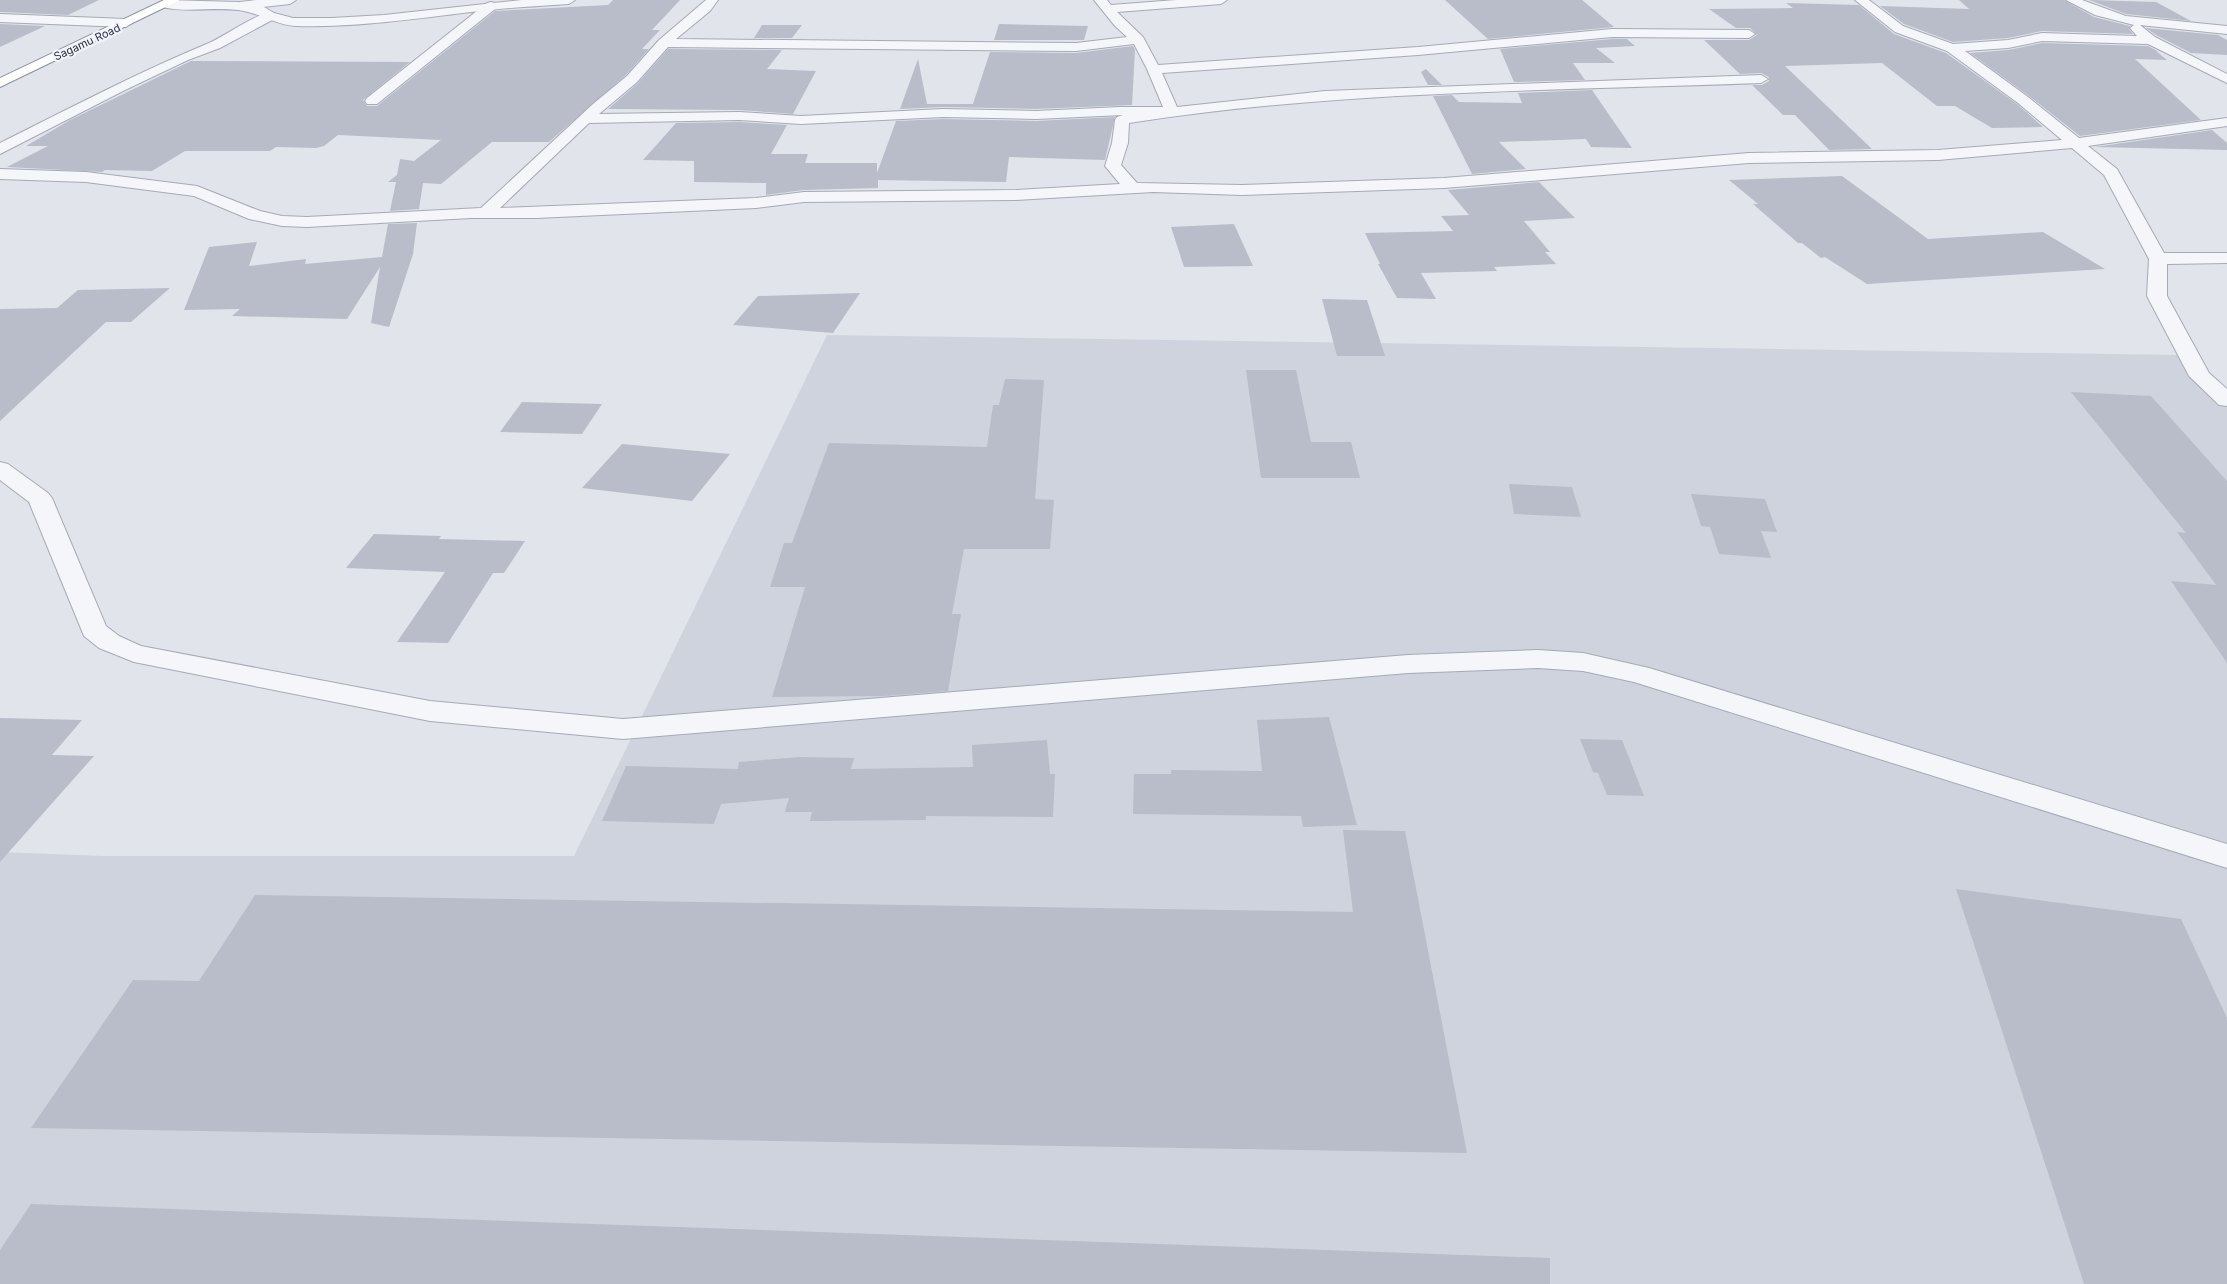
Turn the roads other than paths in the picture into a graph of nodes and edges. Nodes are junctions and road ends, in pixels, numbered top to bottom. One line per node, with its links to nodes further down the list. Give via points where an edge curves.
1 (290, 0): 9 (street)
2 (569, 0): 10 (street)
3 (712, 0): 19 (street)
4 (1221, 0): 8 (street)
5 (1861, 0): 20 (street, via 1899,29)
6 (2072, 0): 13 (street)
7 (170, 2): 9 (street); 14 (highway, Sagamu Road)
8 (1104, 4): 17 (street)
9 (238, 6): 11 (street, via 260,10)
10 (491, 6): 11 (street, via 332,22 294,22); 25 (street)
11 (270, 16): 30 (street, via 215,45 120,87)
12 (0, 18): 14 (street)
13 (2125, 20): 15 (street); 18 (street)
14 (126, 23): 24 (highway, Sagamu Road)
15 (2227, 30)
16 (1749, 34): 21 (street, via 1612,33 1428,50)
17 (1138, 40): 19 (street, via 1051,47); 21 (street)
18 (2150, 40): 20 (street, via 2042,37 2008,44); 23 (street)
19 (664, 43): 27 (street, via 632,79)
20 (1952, 48): 29 (street)
21 (1154, 69): 26 (street)
22 (1762, 79): 26 (street, via 1325,95)
23 (2227, 79)
24 (0, 83)
25 (372, 101)
26 (1172, 112): 27 (street, via 943,114 801,120 739,116); 32 (street, via 1122,120 1113,166)
27 (586, 118): 33 (street)
28 (2227, 122): 29 (street)
29 (2075, 143): 32 (street, via 1938,155 1749,158 1444,183 1242,190); 35 (street, via 2111,172)
30 (0, 149)
31 (0, 174): 33 (street, via 86,178 196,190 255,215 282,221)
32 (1132, 188): 33 (street, via 1016,195 804,197 746,204)
33 (485, 213)
34 (2227, 258): 35 (street)
35 (2158, 259): 36 (street, via 2156,296 2200,376)
36 (2227, 400)
37 (0, 469): 38 (street, via 40,498 94,630 109,642 134,652 430,711 623,729 1408,664 1538,659 1582,662 1639,674 1731,701)
38 (2227, 856)

